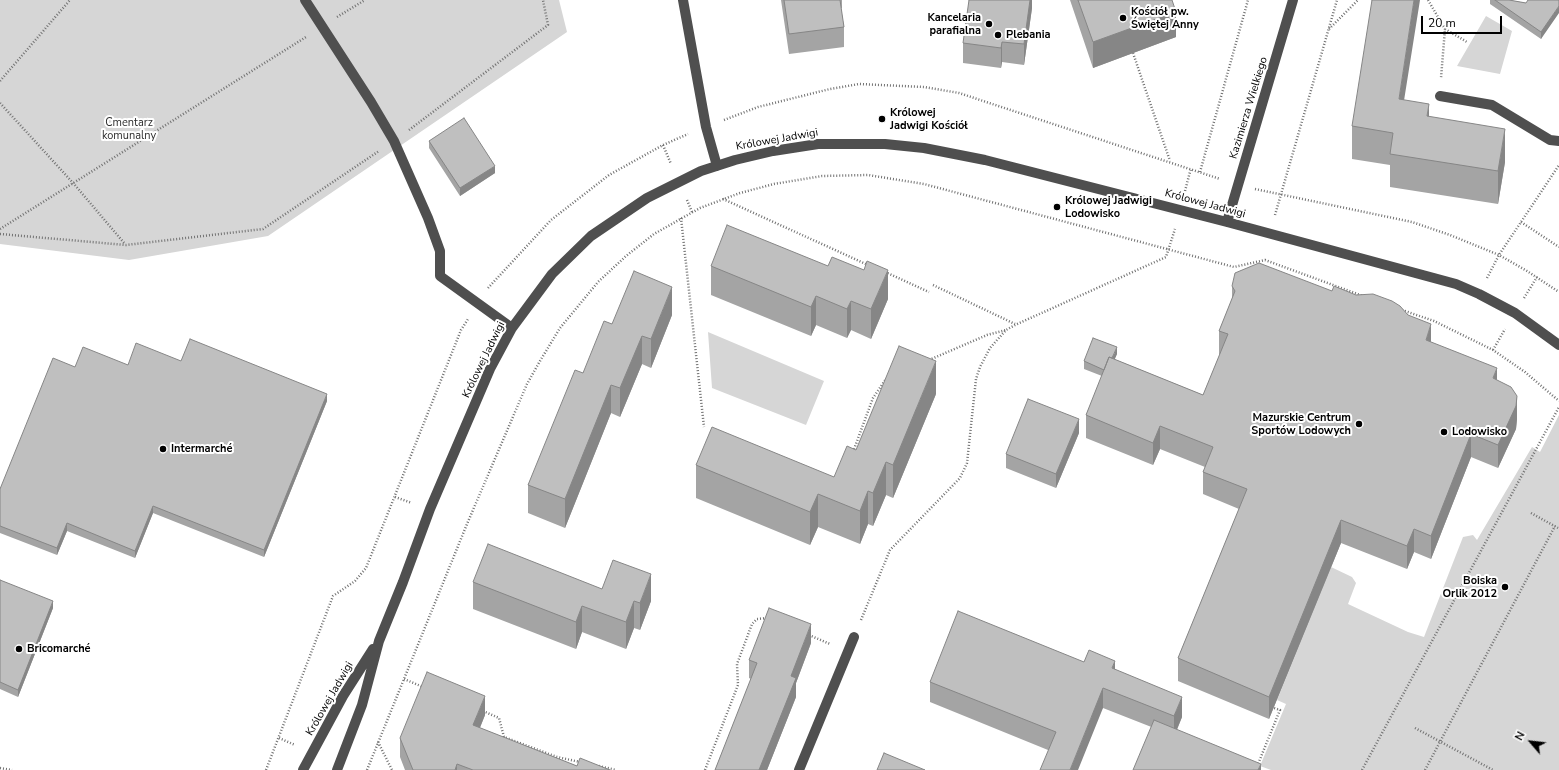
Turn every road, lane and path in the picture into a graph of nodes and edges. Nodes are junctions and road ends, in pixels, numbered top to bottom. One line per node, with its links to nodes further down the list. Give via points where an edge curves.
1 (70, 0): 16 (path)
2 (305, 0): 11 (street)
3 (365, 0): 11 (path)
4 (543, 0): 20 (path, via 548,25)
5 (683, 0): 19 (street)
6 (1248, 0): 25 (path)
7 (1293, 0): 27 (street, Kazimierza Wielkiego)
8 (1337, 0): 12 (path)
9 (1358, 0): 12 (path)
10 (1428, 0): 13 (path)
11 (322, 27): 20 (street, via 372,102); 26 (path)
12 (1328, 29): 28 (path)
13 (1445, 29): 14 (path); 17 (path)
14 (1467, 42)
15 (1133, 53): 22 (path)
16 (0, 81)
17 (1440, 96): 21 (street, via 1492,105 1550,140)
18 (0, 103): 26 (path)
19 (706, 127): 22 (path, via 758,107 830,89 859,84 924,87 959,93); 24 (street); 46 (path, via 663,145 603,180 551,220)
20 (394, 141): 35 (path, via 263,229); 46 (street, via 438,244 440,276)
21 (1559, 142)
22 (1170, 161): 25 (path)
23 (1559, 165): 32 (path)
24 (717, 166): 31 (street, Królowej Jadwigi, via 773,151 818,144 854,143 924,148 985,160); 49 (street, Królowej Jadwigi, via 664,188 591,236 552,274)
25 (1200, 172): 27 (path)
26 (74, 184): 33 (path); 35 (path)
27 (1238, 185): 28 (path); 31 (street, Kazimierza Wielkiego)
28 (1280, 194): 37 (path, via 1412,222)
29 (722, 199): 30 (path); 39 (path); 45 (path, via 774,184 822,176 851,174 890,178 924,184 1234,267 1265,260)
30 (681, 218): 56 (path); 64 (path, via 637,247 598,282 560,328 540,361 467,524)
31 (1227, 222): 44 (street, Królowej Jadwigi, via 1456,284)
32 (1521, 222): 36 (path); 37 (path)
33 (0, 229)
34 (0, 234): 35 (path)
35 (126, 245)
36 (1559, 247)
37 (1499, 255): 43 (path); 44 (path)
38 (1166, 257): 48 (path)
39 (872, 267)
40 (880, 270): 42 (path)
41 (933, 285): 48 (path)
42 (929, 292)
43 (1559, 292)
44 (1479, 294): 51 (street, Królowej Jadwigi, via 1515,313)
45 (1368, 297)
46 (477, 301): 49 (street); 75 (path, via 461,330 366,568 356,581 333,596)
47 (1397, 308): 54 (path, via 1434,321 1493,350 1525,372)
48 (1015, 324): 50 (path)
49 (512, 328): 62 (street, Królowej Jadwigi, via 484,383 430,510)
50 (1006, 330): 52 (path, via 987,335); 61 (path, via 990,348 978,373 967,463 960,478 890,550)
51 (1559, 345)
52 (926, 361)
53 (888, 377): 57 (path, via 879,386 873,398)
54 (1559, 401)
55 (1559, 407): 84 (path)
56 (704, 427)
57 (851, 457)
58 (1531, 513): 70 (path, via 1557,527)
59 (772, 620): 81 (path, via 765,617 757,619 752,624 737,664 738,685)
60 (807, 634): 63 (path, via 828,642)
61 (854, 637): 63 (street)
62 (379, 641): 76 (street, Królowej Jadwigi, via 343,696); 77 (street, Królowej Jadwigi, via 362,705)
63 (843, 664): 82 (street)
64 (404, 679): 65 (path); 69 (path)
65 (426, 688)
66 (1274, 708): 83 (path, via 1280,710 1256,769)
67 (477, 709): 71 (path, via 499,718 504,737 557,757)
68 (1415, 728): 70 (path)
69 (378, 742): 78 (path); 79 (path)
70 (1440, 742): 85 (path); 86 (path)
71 (586, 763)
72 (593, 765): 80 (path)
73 (0, 768): 74 (path)
74 (12, 770)
75 (266, 770)
76 (303, 770)
77 (337, 770)
78 (367, 770)
79 (392, 770)
80 (616, 770)
81 (705, 770)
82 (799, 770)
83 (1259, 770)
84 (1362, 770)
85 (1425, 770)
86 (1493, 770)

